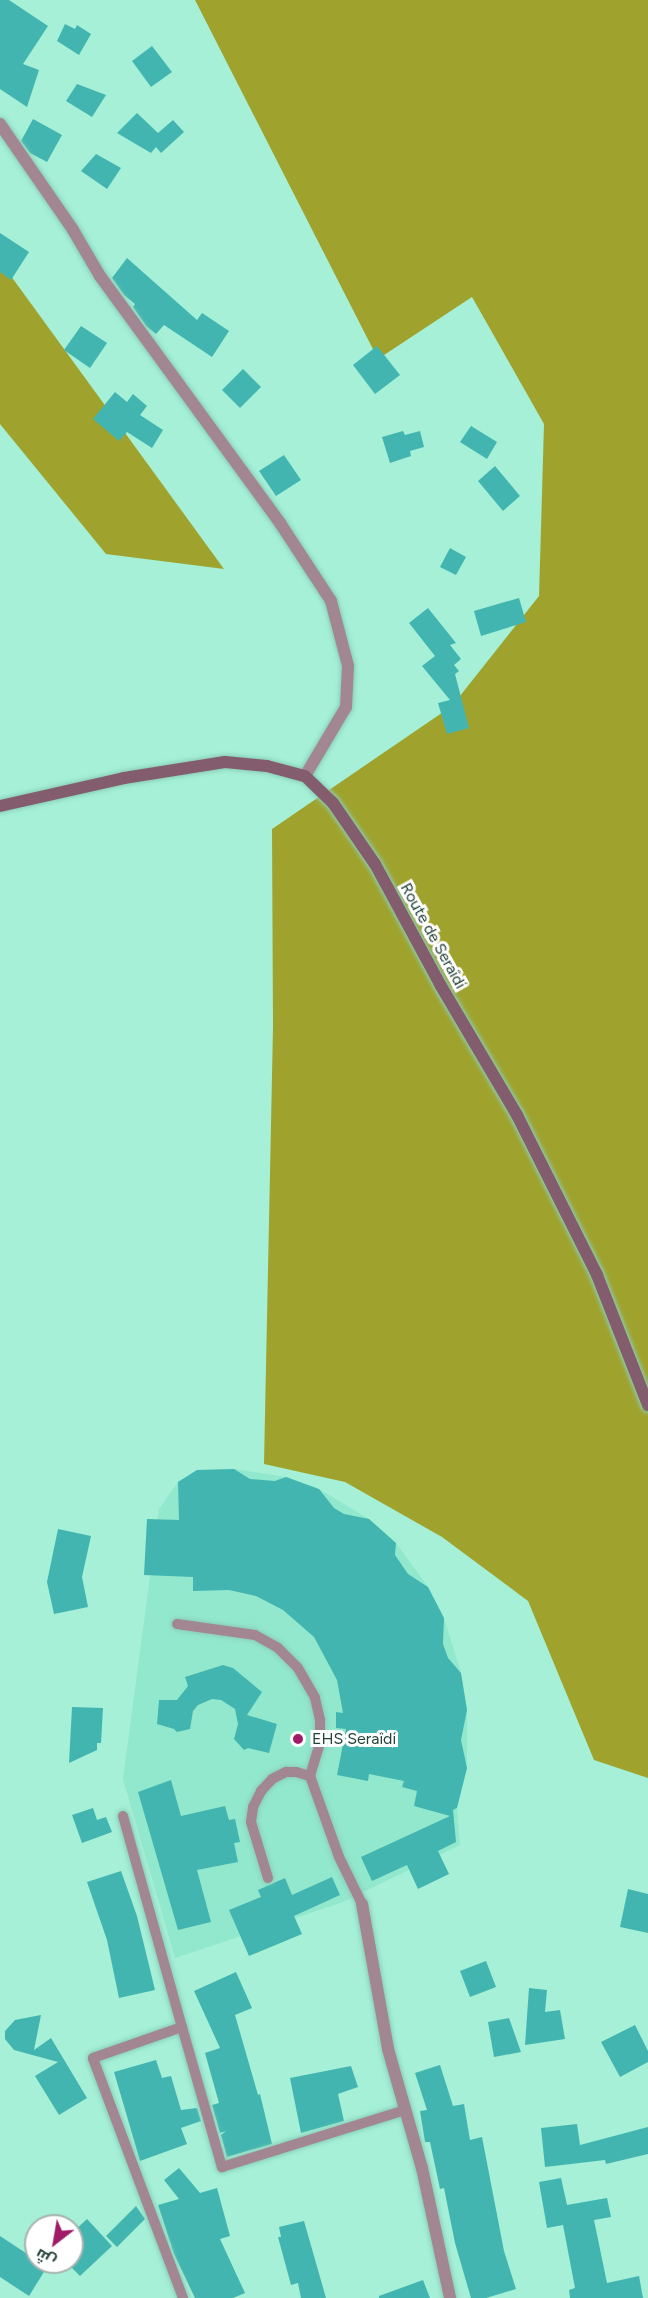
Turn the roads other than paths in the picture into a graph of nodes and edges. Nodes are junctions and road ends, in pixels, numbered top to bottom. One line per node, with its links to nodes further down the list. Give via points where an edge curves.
1 (0, 124): 2 (street, via 100,276 280,523 331,602 348,666 346,707)
2 (305, 776): 3 (main road, Route de Seraïdi, via 267,766 225,762 124,778); 4 (main road, Route de Seraïdi, via 333,803 375,864 517,1115 597,1275)
3 (0, 806)
4 (648, 1404)
5 (177, 1624): 6 (lane, via 255,1635 278,1648 298,1668 315,1698 320,1720 320,1743)
6 (310, 1776): 8 (lane, via 286,1772 272,1779 253,1807 251,1822); 9 (lane, via 339,1857)
7 (123, 1816): 10 (lane)
8 (268, 1878)
9 (362, 1904): 11 (street, via 388,2049)
10 (182, 2027): 11 (lane, via 222,2167); 12 (lane, via 93,2058)
11 (405, 2110): 13 (street, via 422,2168)
12 (183, 2298)
13 (450, 2298)

